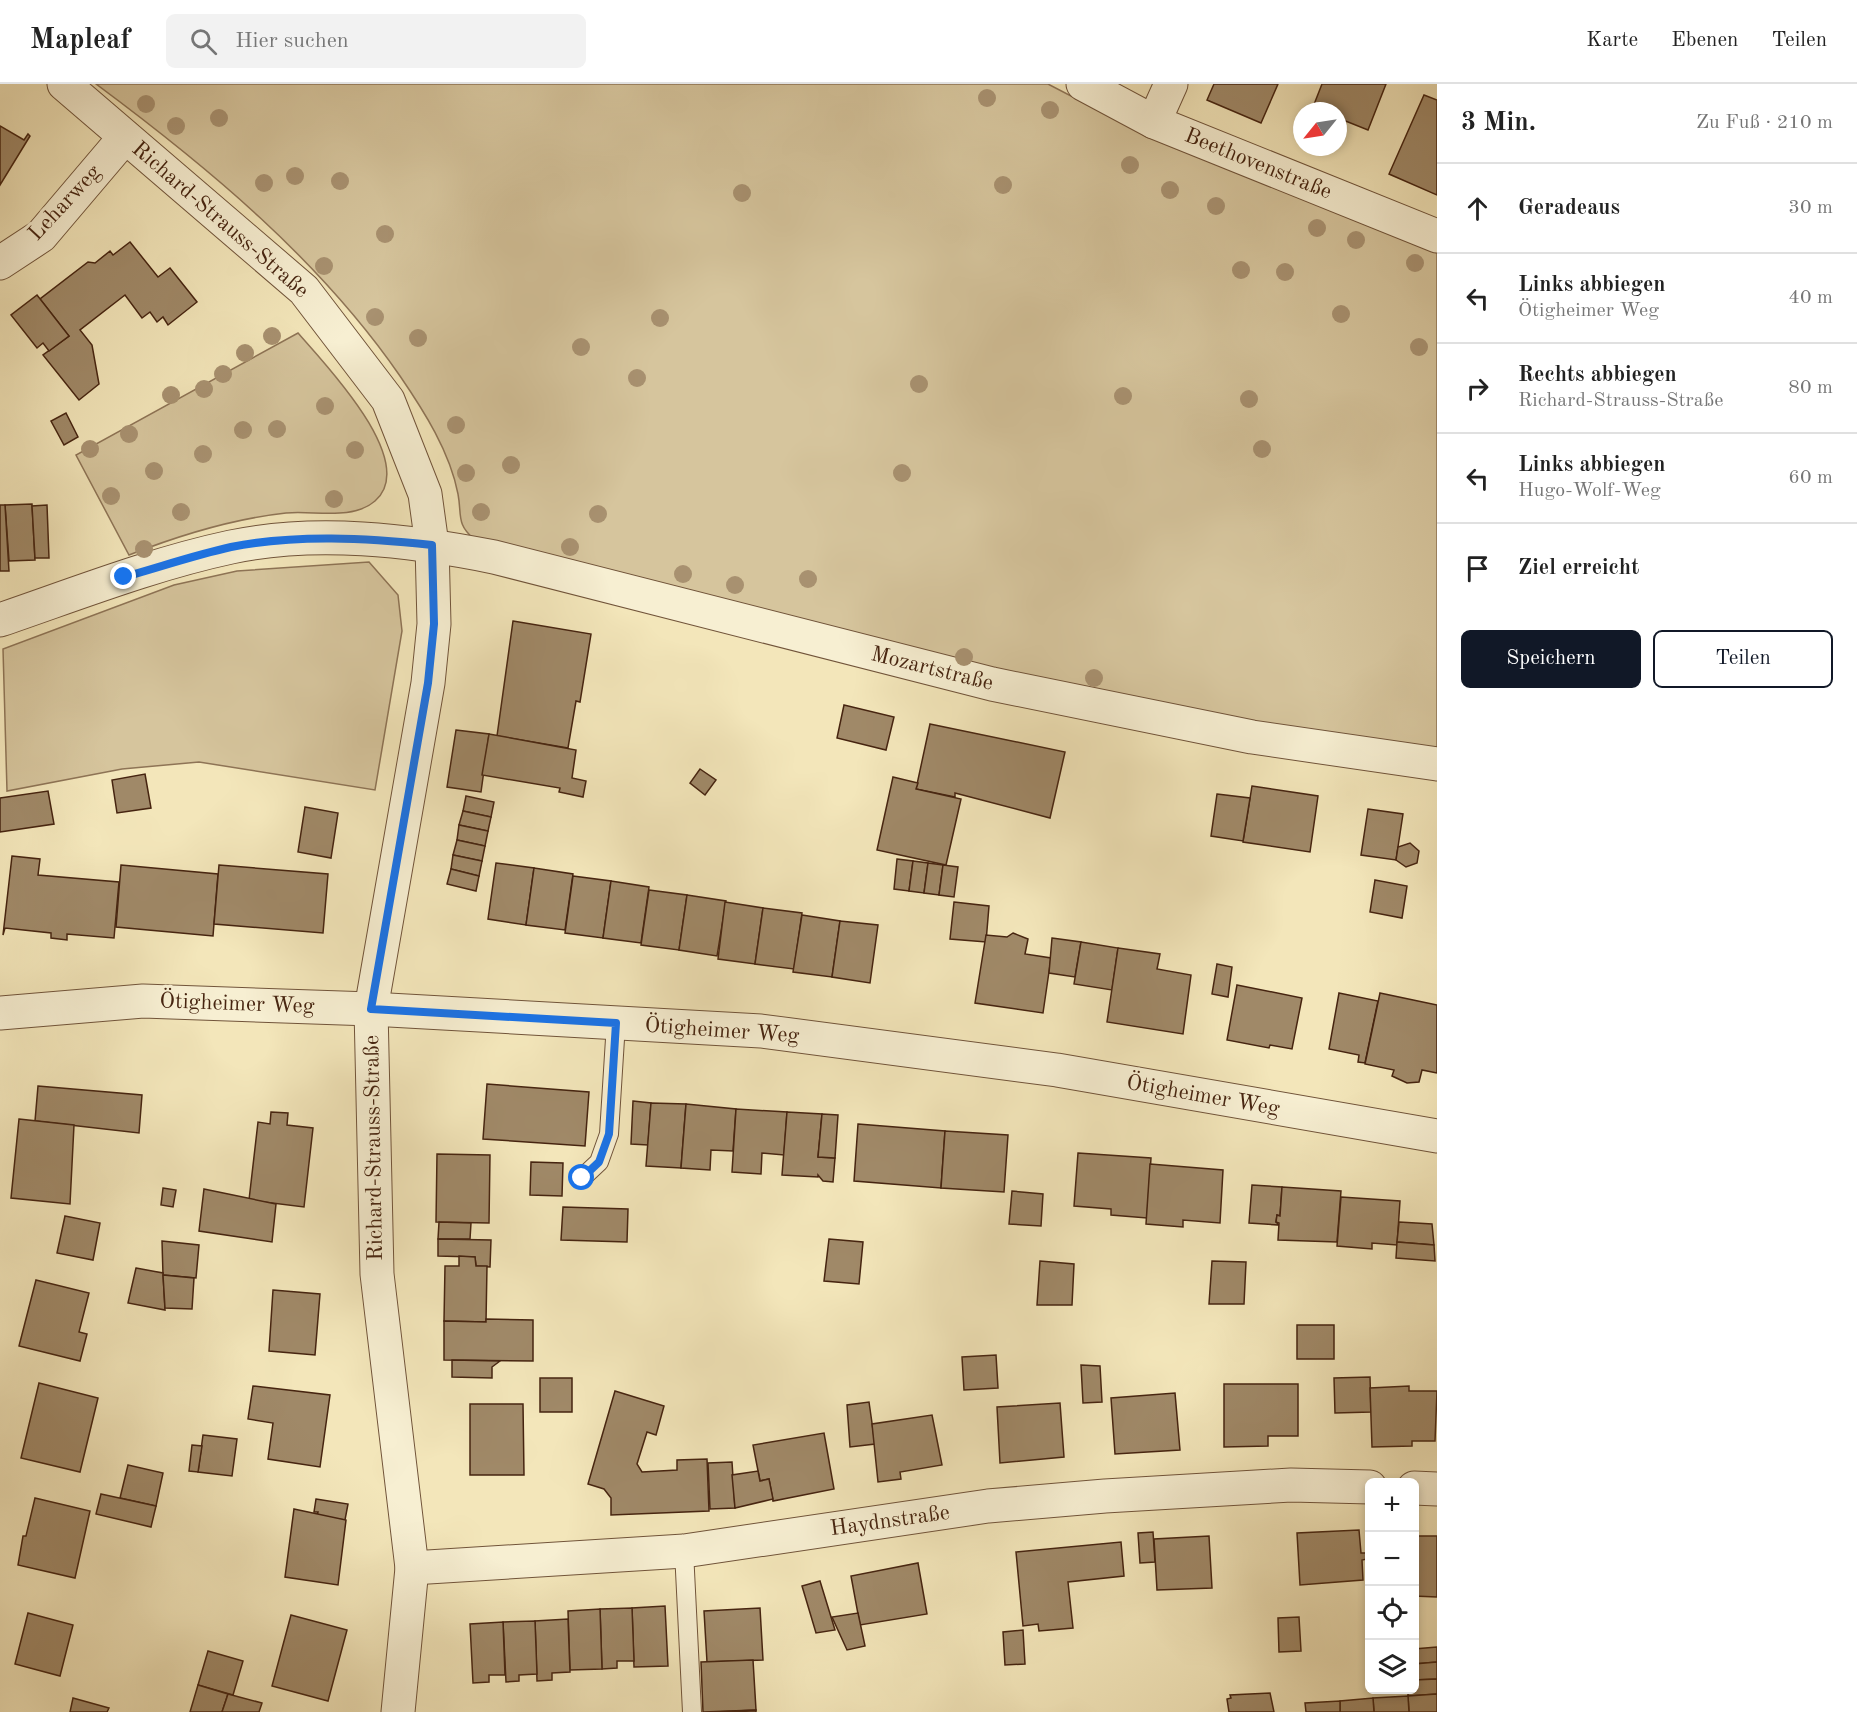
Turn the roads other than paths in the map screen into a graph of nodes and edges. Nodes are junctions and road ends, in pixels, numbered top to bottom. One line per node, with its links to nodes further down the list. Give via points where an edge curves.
1 (64, 84): 5 (street, Richard-Strauss-Straße)
2 (1083, 84): 4 (street, Beethovenstraße)
3 (1171, 84): 4 (street)
4 (1154, 122): 6 (street, Beethovenstraße)
5 (125, 137): 7 (street, Leharweg, via 41,236); 8 (street, Richard-Strauss-Straße, via 303,290 388,400 425,494)
6 (1437, 236)
7 (0, 263)
8 (432, 545): 9 (street, Mozartstraße, via 369,538 232,547 124,577); 10 (street, Mozartstraße, via 494,557 992,684 1252,736); 11 (street, Richard-Strauss-Straße, via 434,624 428,683)
9 (0, 620)
10 (1437, 764)
11 (371, 1009): 12 (street, Ötigheimer Weg, via 143,1001); 13 (street, Ötigheimer Weg); 20 (street, Richard-Strauss-Straße, via 377,1274)
12 (0, 1013)
13 (616, 1023): 14 (street, Ötigheimer Weg, via 761,1031 1057,1070); 15 (lane, via 609,1134 599,1162)
14 (1437, 1136)
15 (582, 1178)
16 (1365, 1487): 19 (street, Haydnstraße, via 1291,1485 988,1506)
17 (1419, 1488): 18 (street)
18 (1437, 1489)
19 (684, 1551): 20 (street, Haydnstraße); 22 (lane)
20 (412, 1568): 21 (street, Richard-Strauss-Straße)
21 (398, 1712)
22 (692, 1712)

